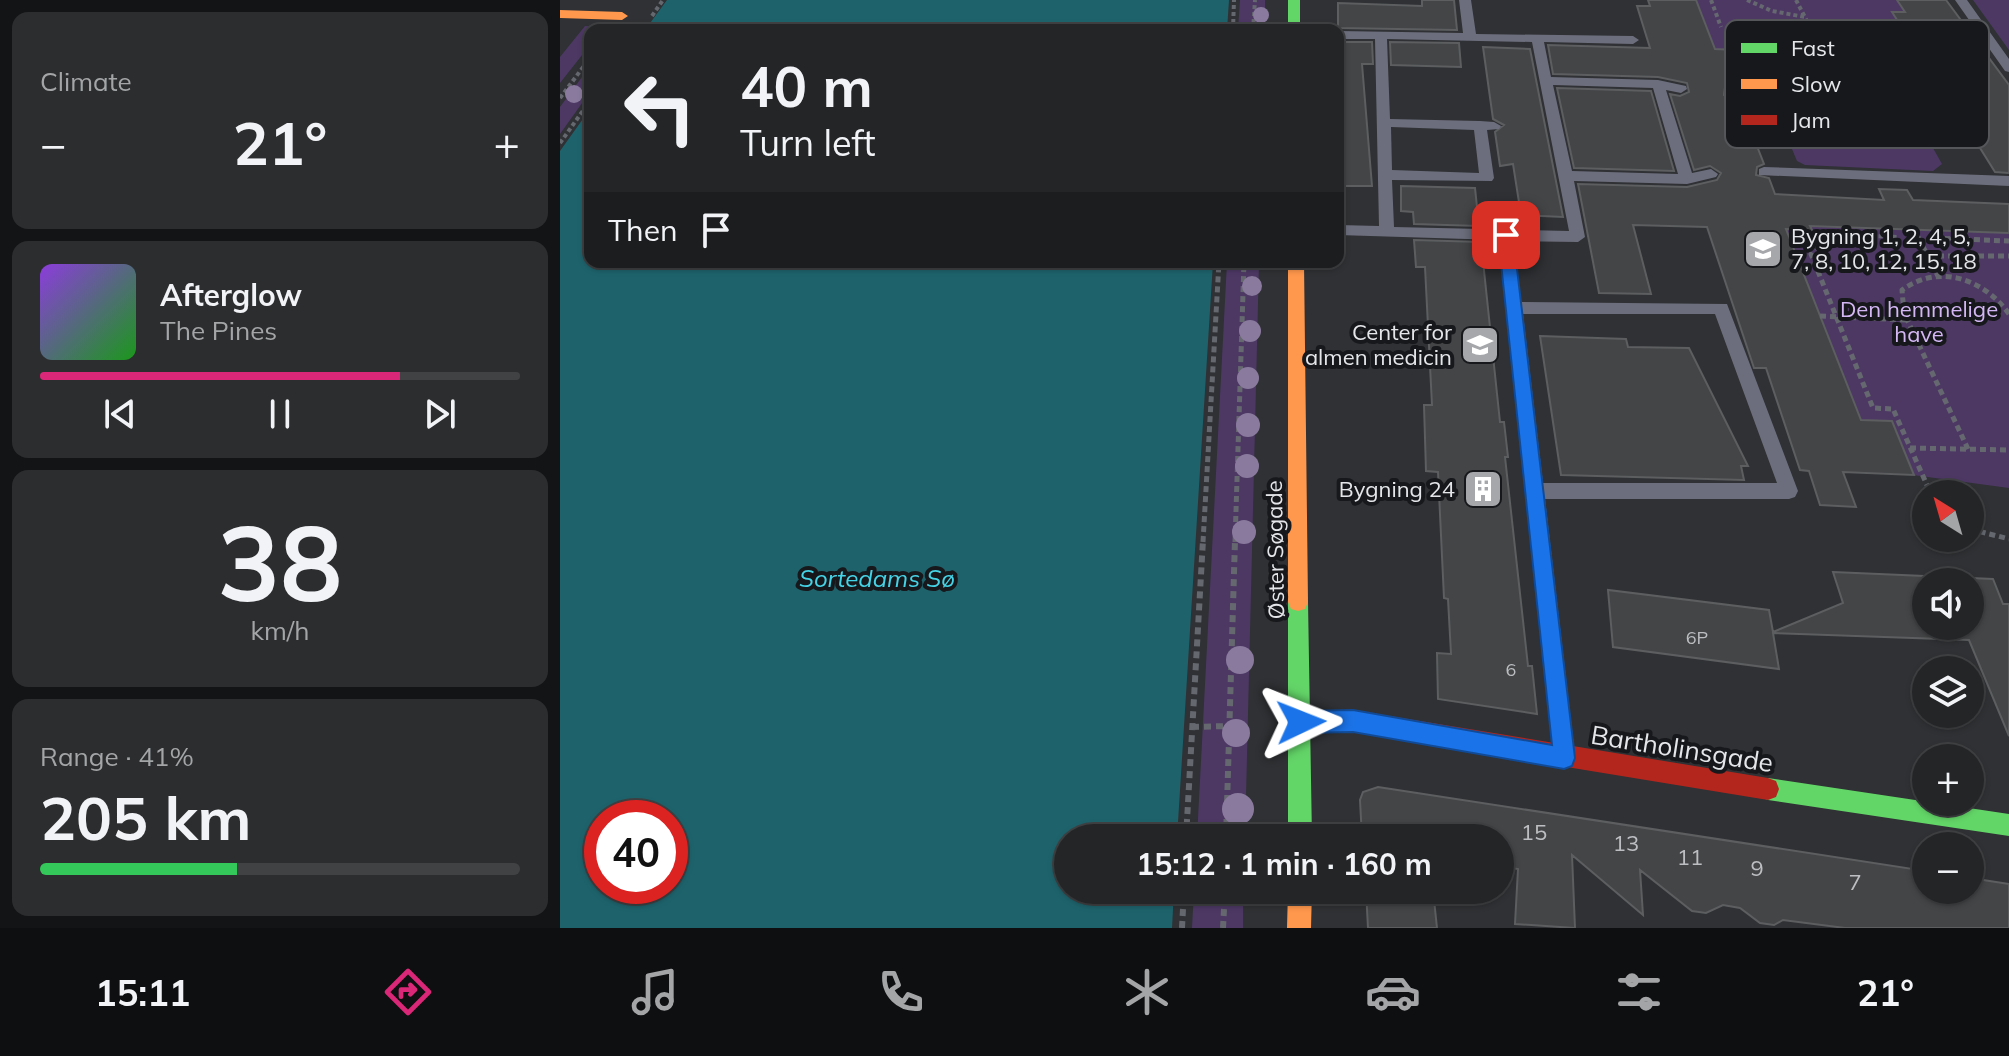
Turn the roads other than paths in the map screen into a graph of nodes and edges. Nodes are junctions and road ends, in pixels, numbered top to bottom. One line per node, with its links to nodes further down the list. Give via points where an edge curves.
1 (1294, 0): 7 (street)
2 (1465, 0): 10 (lane)
3 (1961, 0): 6 (lane)
4 (560, 14): 5 (street)
5 (622, 16)
6 (1975, 20)
7 (1294, 24)
8 (1344, 35): 9 (lane)
9 (1381, 35): 10 (lane); 18 (lane)
10 (1470, 37): 11 (lane)
11 (1537, 38): 12 (lane); 15 (lane)
12 (1633, 40)
13 (1989, 40): 14 (lane)
14 (2009, 68)
15 (1546, 81): 16 (lane); 22 (lane, via 1549,127)
16 (1658, 84): 17 (lane); 23 (lane)
17 (1681, 89)
18 (1383, 123): 21 (lane); 21 (lane, via 1487,126 1487,178)
19 (1764, 172): 24 (lane)
20 (1711, 174): 23 (lane)
21 (1385, 175): 26 (lane)
22 (1566, 176): 23 (lane); 27 (lane, via 1578,237)
23 (1687, 179)
24 (2009, 181)
25 (1344, 230): 26 (lane)
26 (1387, 232): 27 (lane)
27 (1506, 235): 29 (lane)
28 (1296, 268): 31 (street, Øster Søgade)
29 (1514, 308): 30 (lane); 30 (lane, via 1721,308 1789,491)
30 (1534, 491): 32 (lane)
31 (1301, 722): 32 (street, Bartholinsgade, via 1353,721); 33 (street, Øster Søgade)
32 (1564, 758): 34 (street, Bartholinsgade)
33 (1300, 824)
34 (2009, 825)
35 (1300, 904): 36 (street)
36 (1299, 928)

